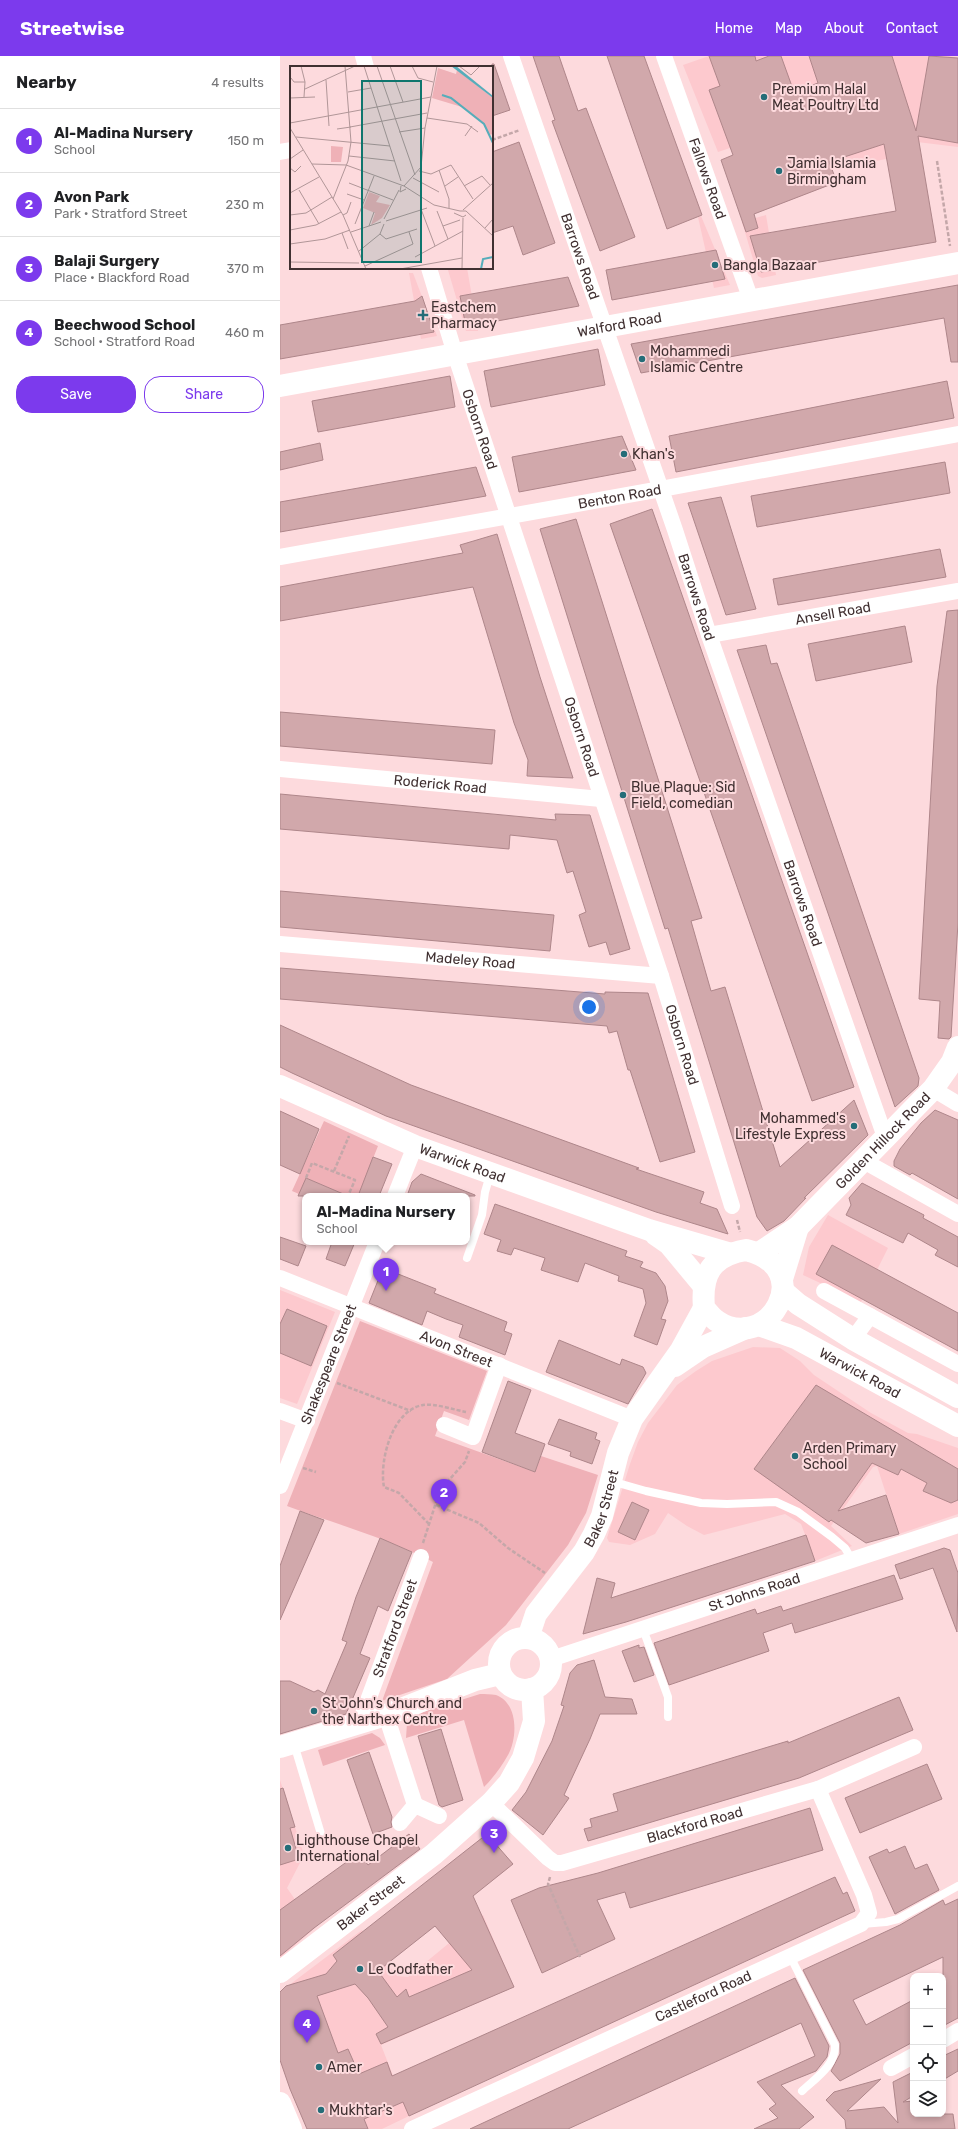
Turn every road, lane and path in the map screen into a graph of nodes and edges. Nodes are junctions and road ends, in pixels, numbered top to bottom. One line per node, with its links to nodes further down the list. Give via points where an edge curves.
1 (363, 56): 4 (street)
2 (511, 56): 5 (street, Barrows Road)
3 (664, 56): 12 (street, Fallows Road)
4 (366, 66)
5 (534, 126): 6 (path); 13 (street, Barrows Road)
6 (493, 140)
7 (290, 150): 8 (street)
8 (280, 152)
9 (937, 161): 10 (path)
10 (955, 264): 12 (main road, Walford Road)
11 (429, 269): 14 (street, Osborn Road)
12 (751, 300): 13 (main road, Walford Road)
13 (604, 326): 14 (main road, Walford Road); 17 (street, Barrows Road)
14 (455, 354): 15 (main road, Walford Road); 18 (street, Osborn Road)
15 (280, 386)
16 (958, 434): 17 (street, Benton Road)
17 (662, 489): 18 (street, Benton Road); 21 (street, Barrows Road)
18 (509, 515): 19 (street, Benton Road); 23 (street, Osborn Road)
19 (280, 557)
20 (958, 591): 21 (street, Ansell Road)
21 (709, 635): 31 (street, Barrows Road)
22 (280, 769): 23 (street, Roderick Road)
23 (601, 799): 25 (street, Osborn Road)
24 (280, 944): 25 (street, Madeley Road)
25 (661, 976): 39 (street, Osborn Road, via 711,1158)
26 (958, 1047): 28 (main road, Golden Hillock Road, via 952,1062)
27 (280, 1086): 30 (main road, Warwick Road)
28 (933, 1089): 29 (street); 31 (main road, Golden Hillock Road)
29 (958, 1104)
30 (356, 1120): 32 (main road, Warwick Road); 34 (path)
31 (885, 1137): 33 (main road, Golden Hillock Road)
32 (415, 1146): 35 (main road, Warwick Road); 38 (street)
33 (862, 1160): 40 (street); 41 (main road, Golden Hillock Road)
34 (334, 1171): 36 (path, via 312,1162); 37 (path, via 355,1180)
35 (491, 1174): 42 (main road, Warwick Road); 46 (lane, via 485,1192 482,1215)
36 (306, 1178)
37 (349, 1193)
38 (396, 1193)
39 (732, 1206)
40 (958, 1214)
41 (798, 1228): 45 (main road, Golden Hillock Road); 49 (main road, Golden Hillock Road)
42 (648, 1230): 44 (main road, Warwick Road); 48 (main road, Warwick Road, via 669,1244)
43 (376, 1245): 51 (street, Shakespeare Street)
44 (728, 1253): 45 (main road, via 746,1250); 48 (main road, via 709,1270)
45 (759, 1253): 49 (main road, via 776,1266)
46 (467, 1258)
47 (280, 1278): 51 (street, Avon Street)
48 (703, 1285): 52 (main road)
49 (783, 1285): 54 (main road, via 770,1316); 55 (main road, Warwick Road, via 798,1304)
50 (824, 1291): 53 (street)
51 (351, 1306): 57 (street, Avon Street); 59 (street, Shakespeare Street)
52 (704, 1308): 54 (main road, via 717,1321 732,1328); 58 (main road, Baker Street, via 681,1350)
53 (870, 1316): 55 (street); 56 (street)
54 (752, 1326): 58 (main road, Baker Street, via 703,1347); 67 (main road, Warwick Road, via 796,1338)
55 (853, 1338): 60 (main road, Warwick Road)
56 (958, 1364)
57 (499, 1365): 63 (street); 64 (street, Avon Street)
58 (664, 1374): 64 (main road, Baker Street)
59 (324, 1378): 62 (path); 65 (street, Shakespeare Street)
60 (958, 1397)
61 (280, 1411): 65 (street)
62 (411, 1411): 63 (path, via 424,1405); 72 (path, via 405,1414 389,1440 382,1473 384,1487 399,1493)
63 (481, 1414): 68 (street)
64 (632, 1419): 69 (main road, Baker Street, via 622,1440)
65 (307, 1421): 70 (street, Shakespeare Street)
66 (444, 1425): 68 (street)
67 (958, 1426)
68 (473, 1437): 71 (path, via 465,1462 440,1490)
69 (610, 1481): 75 (lane, via 646,1492 700,1503 776,1502 798,1512 832,1537 845,1548); 76 (main road, Baker Street, via 602,1516 594,1534 584,1552)
70 (280, 1486)
71 (436, 1505): 72 (path); 76 (path, via 479,1523 508,1548)
72 (429, 1524): 74 (path)
73 (958, 1525): 75 (street, St Johns Road)
74 (420, 1557): 84 (street, Stratford Street)
75 (852, 1560): 77 (street, St Johns Road)
76 (560, 1583): 78 (main road, Baker Street, via 536,1614)
77 (643, 1629): 79 (street, St Johns Road); 83 (lane, via 668,1697)
78 (528, 1638): 79 (main road, via 543,1645); 80 (main road, via 519,1638 504,1648 499,1661)
79 (551, 1659): 81 (main road, via 549,1675)
80 (500, 1674): 81 (main road, via 504,1681 517,1689); 82 (main road, via 475,1680)
81 (532, 1690): 88 (main road, Baker Street, via 534,1721 523,1758 509,1783)
82 (386, 1715): 84 (main road); 89 (street)
83 (668, 1717)
84 (360, 1722): 85 (main road)
85 (287, 1745): 92 (lane)
86 (914, 1747): 87 (street, Blackford Road)
87 (818, 1789): 93 (street, Blackford Road); 95 (street, via 864,1895 869,1912)
88 (491, 1803): 93 (street); 98 (main road, Baker Street, via 434,1854)
89 (415, 1805): 90 (street); 91 (street)
90 (439, 1816)
91 (400, 1823)
92 (321, 1834)
93 (555, 1863): 97 (path, via 548,1884)
94 (958, 1886): 95 (lane, via 898,1919)
95 (861, 1924): 96 (street, Castleford Road)
96 (790, 1956): 103 (lane, via 835,2044 836,2054 831,2064); 106 (street, Castleford Road)
97 (580, 1957)
98 (280, 1972)
99 (958, 2031): 100 (street)
100 (946, 2038)
101 (910, 2058): 102 (street)
102 (891, 2068)
103 (802, 2091)
104 (280, 2103): 105 (main road)
105 (290, 2129)
106 (412, 2129)

